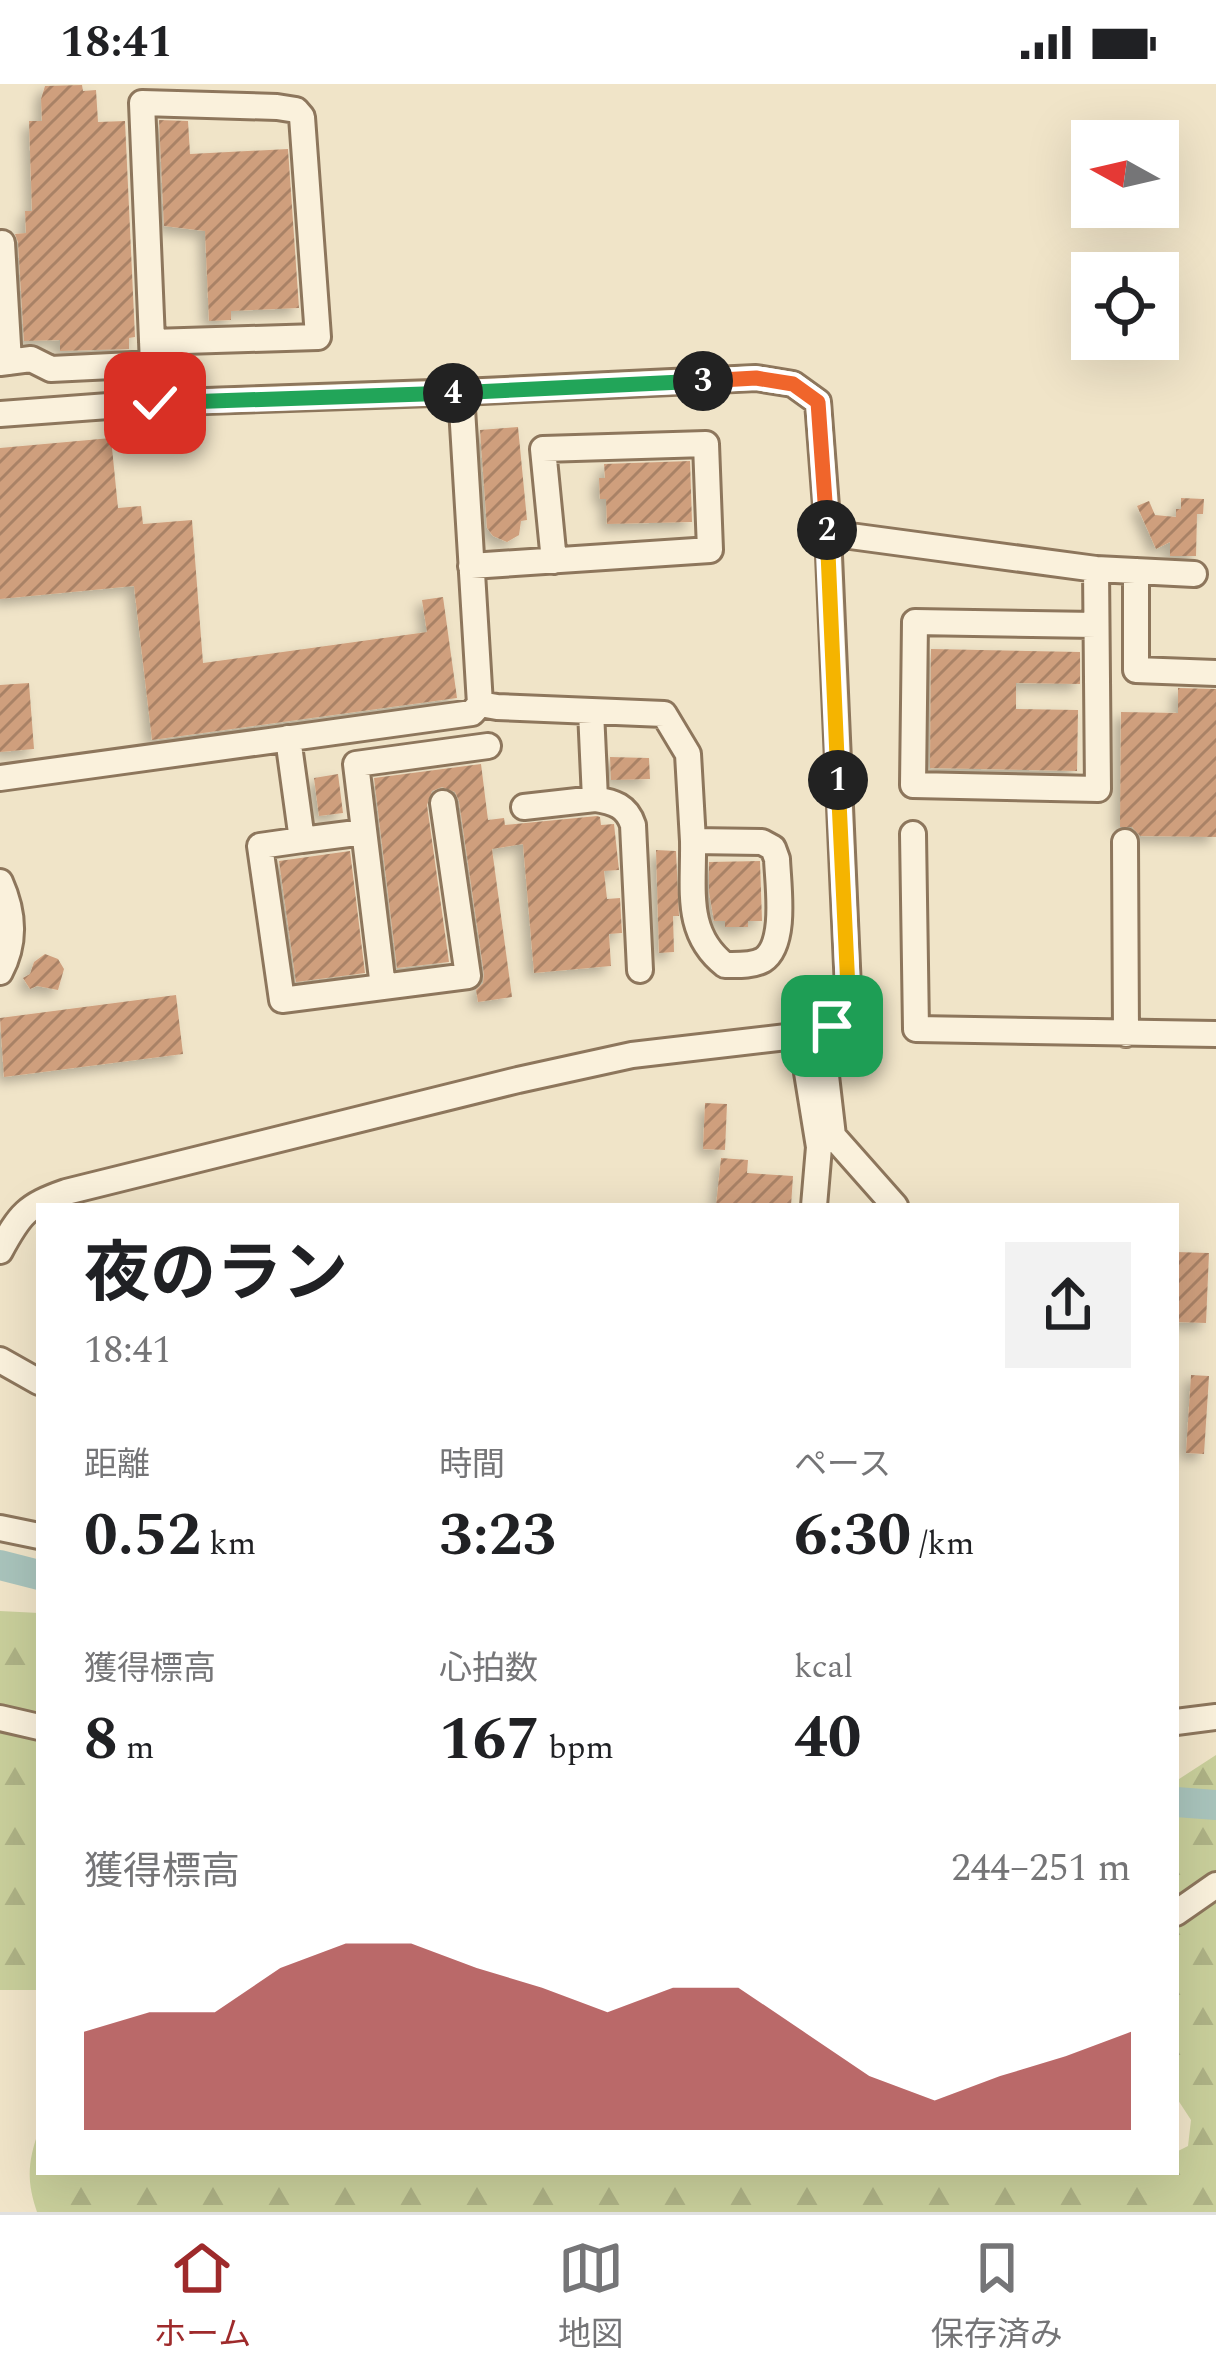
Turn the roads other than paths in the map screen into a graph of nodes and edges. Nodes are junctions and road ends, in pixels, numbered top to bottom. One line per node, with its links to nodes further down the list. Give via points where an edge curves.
1 (0, 249): 3 (street, via 2,243)
2 (153, 353): 2 (street, via 142,103 296,110 318,337); 3 (street, via 51,369 31,359); 5 (street)
3 (4, 362)
4 (461, 392): 5 (street); 7 (street, via 756,378 793,384 818,402); 9 (street)
5 (155, 403): 6 (street)
6 (0, 414)
7 (828, 533): 10 (street); 32 (street, via 848,989 832,1026)
8 (554, 561): 8 (street, via 710,550 706,444 543,449); 9 (street)
9 (471, 566): 15 (street)
10 (1096, 569): 11 (street); 13 (street)
11 (1136, 571): 12 (street); 14 (street, via 1136,670)
12 (1194, 574)
13 (1096, 625): 13 (street, via 1098,789 913,784 916,622)
14 (1216, 673)
15 (479, 704): 16 (street); 17 (street, via 472,713)
16 (591, 711): 20 (street); 26 (street, via 664,713 688,754)
17 (288, 738): 19 (street); 25 (street)
18 (488, 746): 23 (street, via 356,764)
19 (0, 778)
20 (595, 799): 22 (street); 29 (street, via 614,802 633,825)
21 (443, 803): 31 (street, via 468,976)
22 (524, 807)
23 (364, 832): 25 (street); 31 (street)
24 (913, 834): 33 (street, via 916,1029)
25 (302, 840): 31 (street, via 260,846 282,1000)
26 (693, 841): 26 (street, via 773,848 779,933 761,961 725,965 699,936)
27 (1125, 842): 33 (street)
28 (0, 882): 30 (street, via 13,939)
29 (640, 970)
30 (0, 973)
31 (383, 987)
32 (811, 1034): 35 (street); 36 (street, via 833,1136); 37 (street, via 609,1060 66,1192 36,1202)
33 (1126, 1034): 34 (street)
34 (1216, 1034)
35 (814, 1203)
36 (892, 1203)
37 (0, 1250)
38 (0, 1360): 39 (street)
39 (36, 1380)
40 (0, 1528): 41 (street)
41 (36, 1535)
42 (1216, 1717): 44 (street)
43 (0, 1718): 45 (street)
44 (1179, 1722)
45 (36, 1726)
46 (1216, 1885): 47 (street)
47 (1179, 1911)

